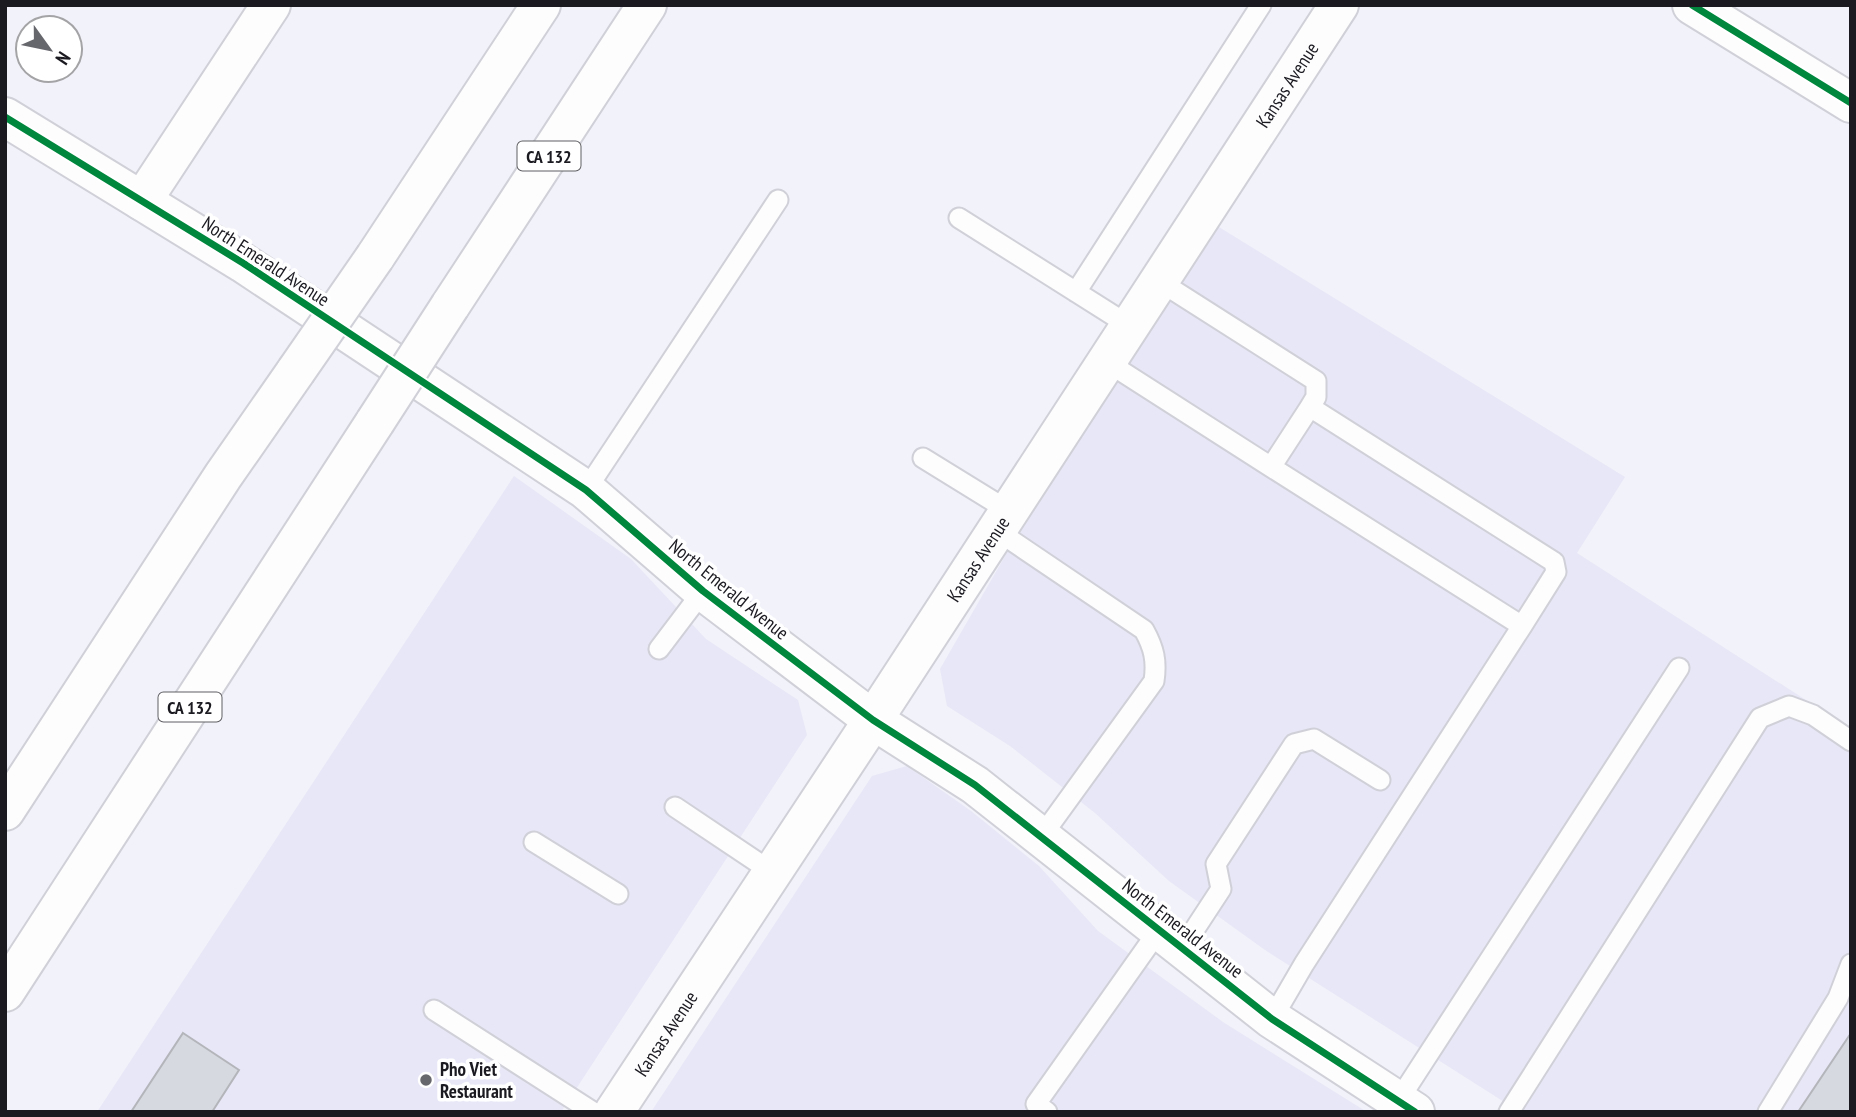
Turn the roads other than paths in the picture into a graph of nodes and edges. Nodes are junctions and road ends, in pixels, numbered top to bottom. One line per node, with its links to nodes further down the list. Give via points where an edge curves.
1 (271, 5): 10 (main road)
2 (541, 5): 29 (main road, bridge)
3 (647, 5): 36 (main road, CA 132, bridge)
4 (1261, 5): 13 (lane)
5 (1339, 5): 12 (main road, Kansas Avenue)
6 (1692, 5): 7 (main road)
7 (1851, 103)
8 (7, 121): 10 (main road, North Emerald Avenue)
9 (778, 200): 19 (lane)
10 (142, 201): 19 (main road, North Emerald Avenue)
11 (959, 218): 13 (lane)
12 (1159, 281): 14 (main road, Kansas Avenue); 16 (lane, via 1316,382 1316,397)
13 (1076, 292): 14 (lane)
14 (1130, 326): 15 (main road, Kansas Avenue)
15 (1107, 362): 18 (lane); 20 (main road, Kansas Avenue)
16 (1310, 407): 18 (lane); 22 (lane, via 1554,562 1556,572)
17 (923, 458): 20 (lane)
18 (1271, 467): 22 (lane)
19 (586, 490): 21 (main road, North Emerald Avenue)
20 (1003, 521): 25 (main road, Kansas Avenue); 30 (lane, via 1144,630 1157,664 1154,681)
21 (703, 592): 23 (lane); 25 (main road, North Emerald Avenue)
22 (1522, 626): 38 (lane)
23 (659, 649)
24 (1679, 668): 39 (lane)
25 (873, 720): 30 (main road, North Emerald Avenue, via 975,785); 32 (main road, Kansas Avenue)
26 (1851, 741): 43 (lane, via 1813,715 1789,706 1760,718)
27 (1380, 780): 34 (lane, via 1314,739 1294,744 1216,864 1221,888)
28 (675, 807): 32 (lane)
29 (5, 809)
30 (1041, 837): 34 (main road, North Emerald Avenue)
31 (534, 842): 33 (lane)
32 (772, 872): 41 (main road, Kansas Avenue)
33 (618, 894)
34 (1171, 938): 38 (main road, North Emerald Avenue); 42 (lane, via 1036,1104)
35 (1851, 964): 44 (lane, via 1838,998)
36 (5, 992)
37 (434, 1010): 40 (lane)
38 (1272, 1018): 39 (main road, North Emerald Avenue)
39 (1397, 1105)
40 (593, 1112)
41 (614, 1112)
42 (1047, 1112)
43 (1509, 1112)
44 (1768, 1112)

